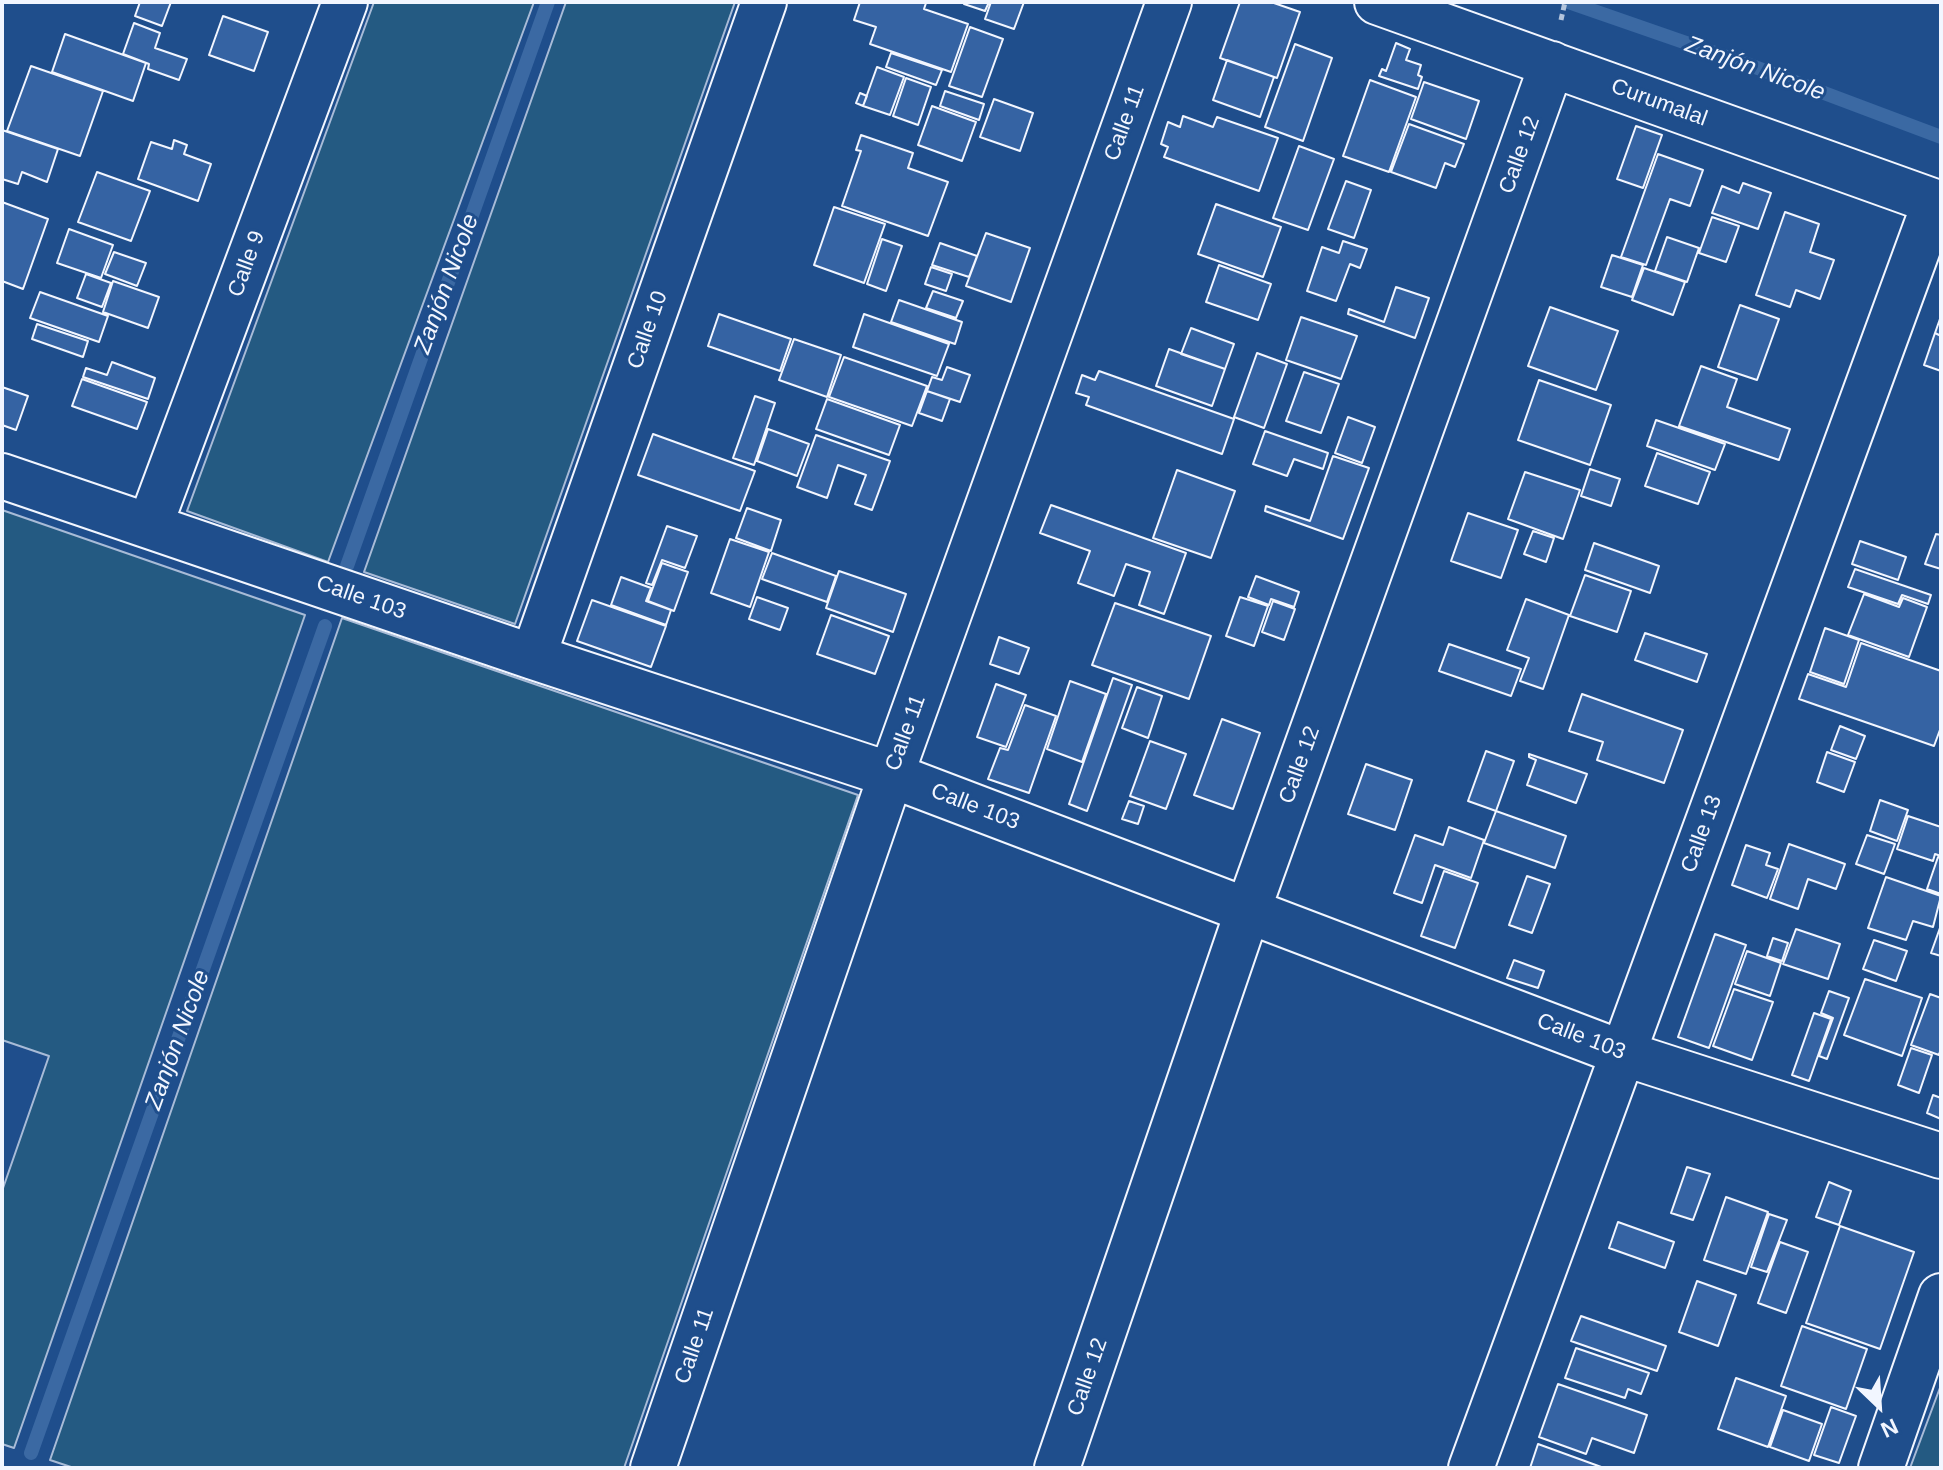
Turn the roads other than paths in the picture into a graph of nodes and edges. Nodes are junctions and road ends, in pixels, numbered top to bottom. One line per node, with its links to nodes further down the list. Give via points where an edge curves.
1 (345, 2): 8 (street, Calle 9)
2 (764, 2): 9 (street, Calle 10)
3 (1169, 2): 10 (street, Calle 11)
4 (1377, 2): 5 (street, Curumalal)
5 (1552, 64): 6 (street, Curumalal); 11 (street, Calle 12)
6 (1938, 203): 12 (street, Calle 13)
7 (2, 476): 8 (street, Calle 103)
8 (150, 525): 9 (street, Calle 103)
9 (533, 657): 10 (street, Calle 103)
10 (891, 775): 11 (street, Calle 103); 15 (street, Calle 11)
11 (1248, 910): 12 (street, Calle 103); 16 (street, Calle 12)
12 (1622, 1053): 13 (street, Calle 103); 17 (street, Calle 13)
13 (1941, 1156)
14 (1941, 1296): 18 (street)
15 (653, 1468)
16 (1057, 1468)
17 (1471, 1468)
18 (1881, 1468)

